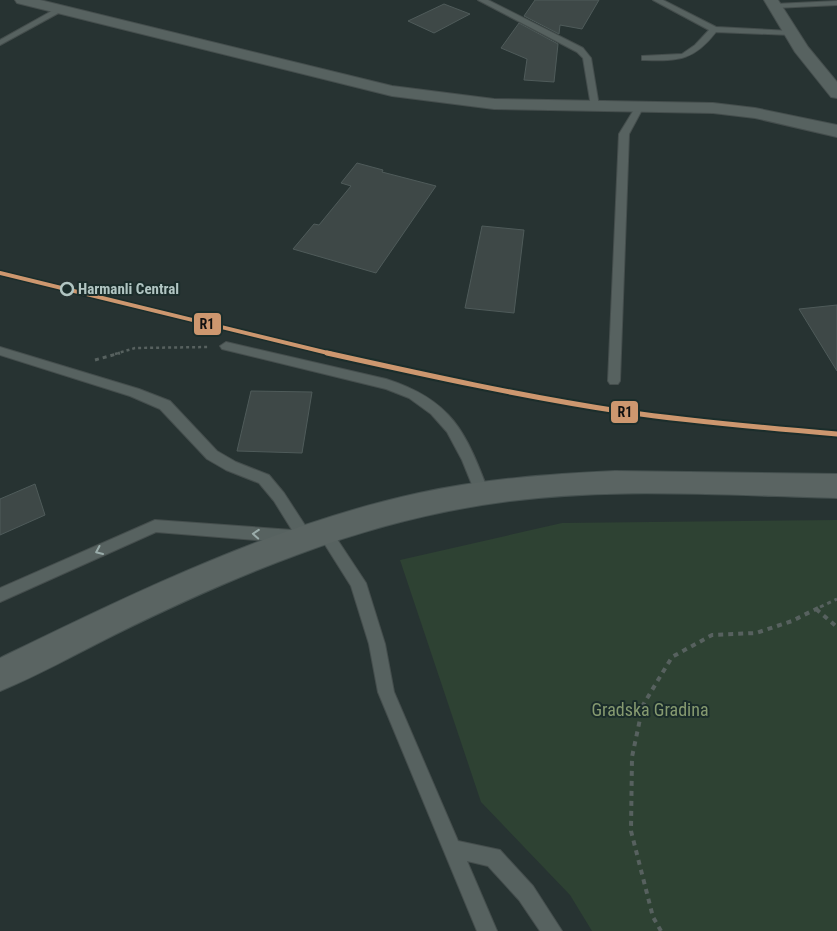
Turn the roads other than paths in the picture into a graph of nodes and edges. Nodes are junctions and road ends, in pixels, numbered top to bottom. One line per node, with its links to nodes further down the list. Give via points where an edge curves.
1 (22, 0): 7 (street)
2 (482, 0): 13 (lane, via 505,8 580,50 587,58)
3 (657, 0): 8 (lane)
4 (757, 0): 5 (street)
5 (773, 3): 6 (lane); 9 (street)
6 (837, 3)
7 (60, 10): 10 (lane); 13 (street, via 392,91 494,104)
8 (714, 29): 9 (lane); 11 (lane, via 701,46 688,55)
9 (791, 33): 12 (street)
10 (0, 44)
11 (645, 58)
12 (837, 93)
13 (595, 106): 14 (street)
14 (639, 108): 15 (street, via 713,108 755,113); 18 (lane, via 624,134)
15 (837, 131)
16 (226, 346): 20 (lane, via 414,395 435,409 453,429 469,458)
17 (0, 351): 21 (lane, via 134,392 165,405 212,455 264,479)
18 (614, 381)
19 (837, 486): 20 (main road, via 648,482)
20 (482, 493): 21 (main road, via 392,512)
21 (314, 535): 22 (lane, one-way to 22, via 155,526); 23 (main road, via 210,575); 24 (lane, via 358,583 377,644 386,692)
22 (0, 595)
23 (0, 675)
24 (452, 849): 25 (lane); 26 (lane, via 493,857 526,893)
25 (487, 931)
26 (552, 931)

